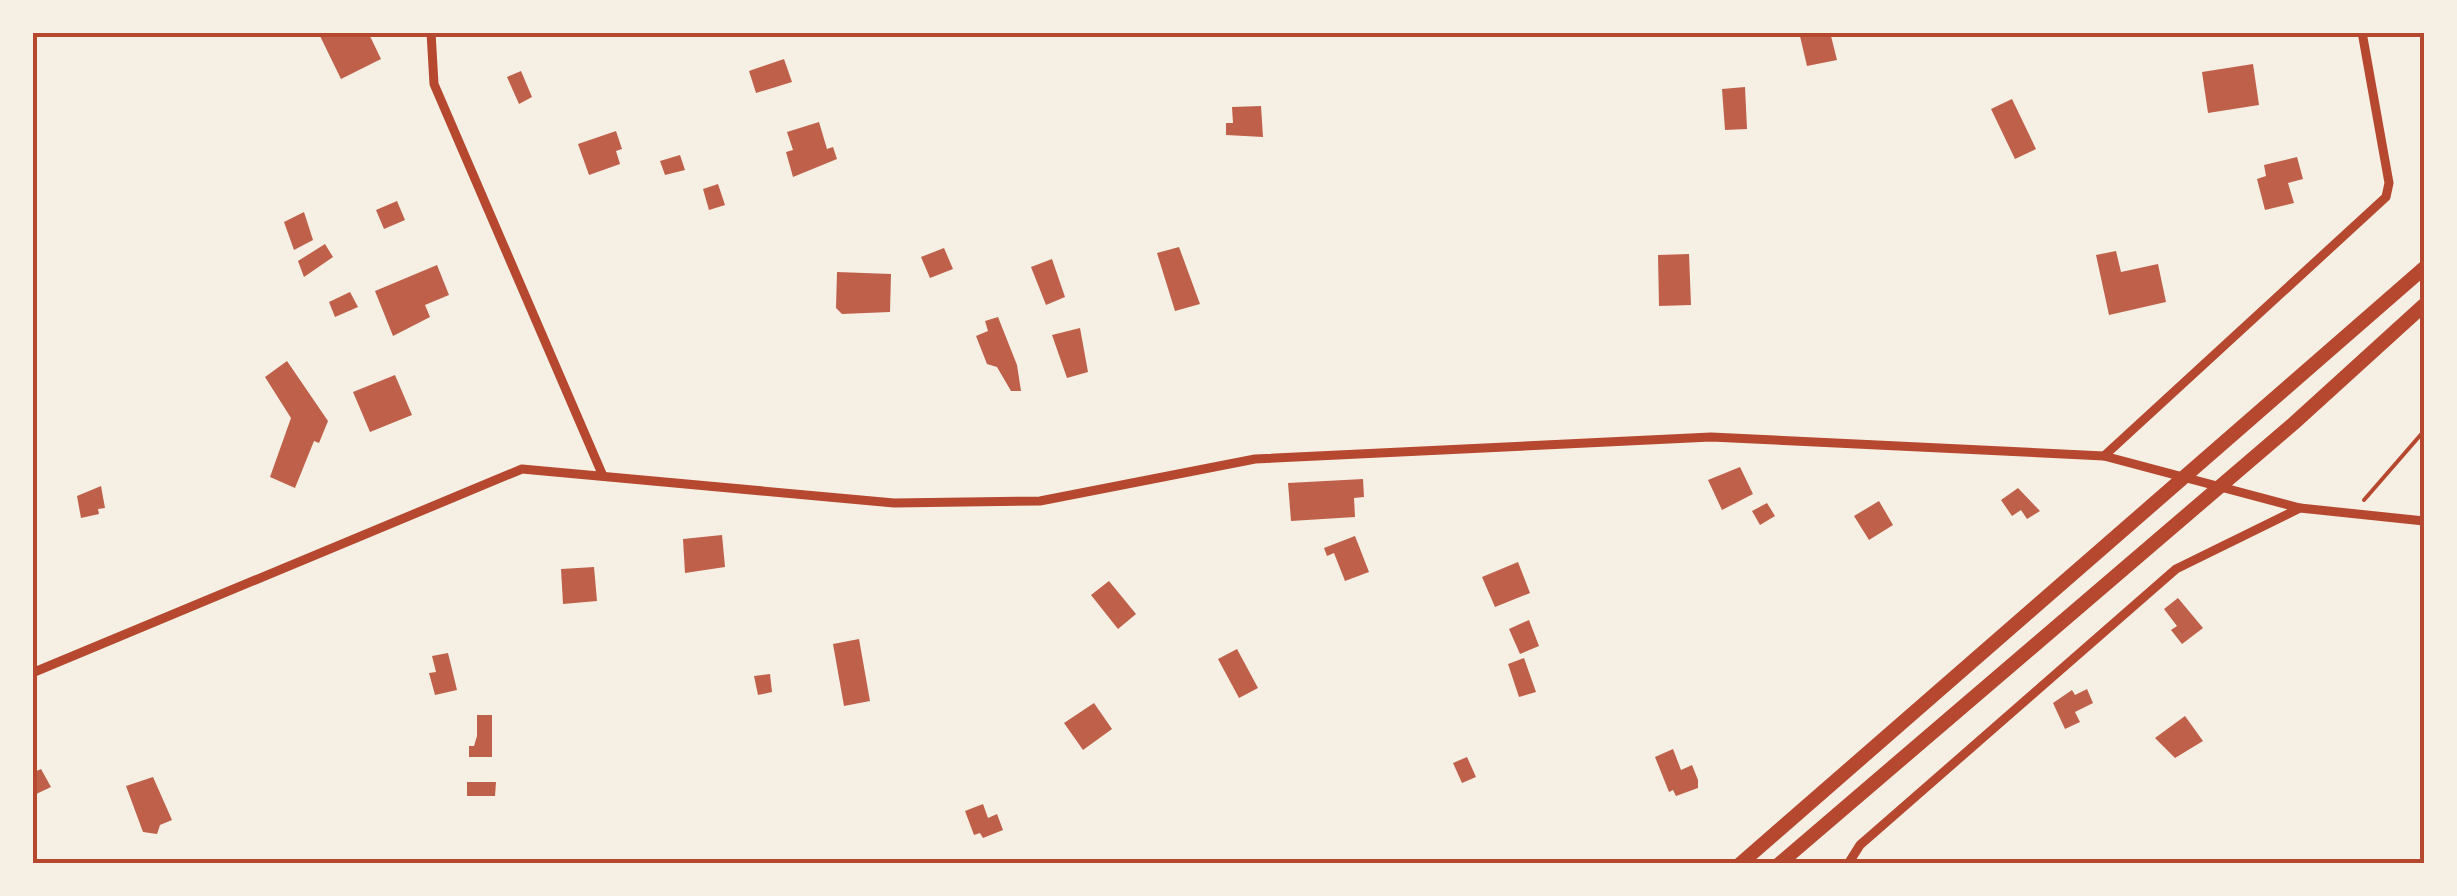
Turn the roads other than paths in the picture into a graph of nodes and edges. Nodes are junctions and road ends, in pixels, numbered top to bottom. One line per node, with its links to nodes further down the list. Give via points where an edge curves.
1 (431, 32): 6 (street, via 434,84)
2 (2362, 32): 5 (street, via 2389,183 2386,198)
3 (2424, 268): 10 (highway)
4 (2424, 305): 11 (highway)
5 (2104, 456): 6 (street, via 1711,437 1503,444 1255,458 1040,501 894,503); 7 (street)
6 (603, 476): 9 (street, via 522,469)
7 (2300, 508): 8 (street); 12 (street, via 2176,568 1860,844)
8 (2424, 521)
9 (32, 673)
10 (1740, 864)
11 (1779, 864)
12 (1848, 864)

